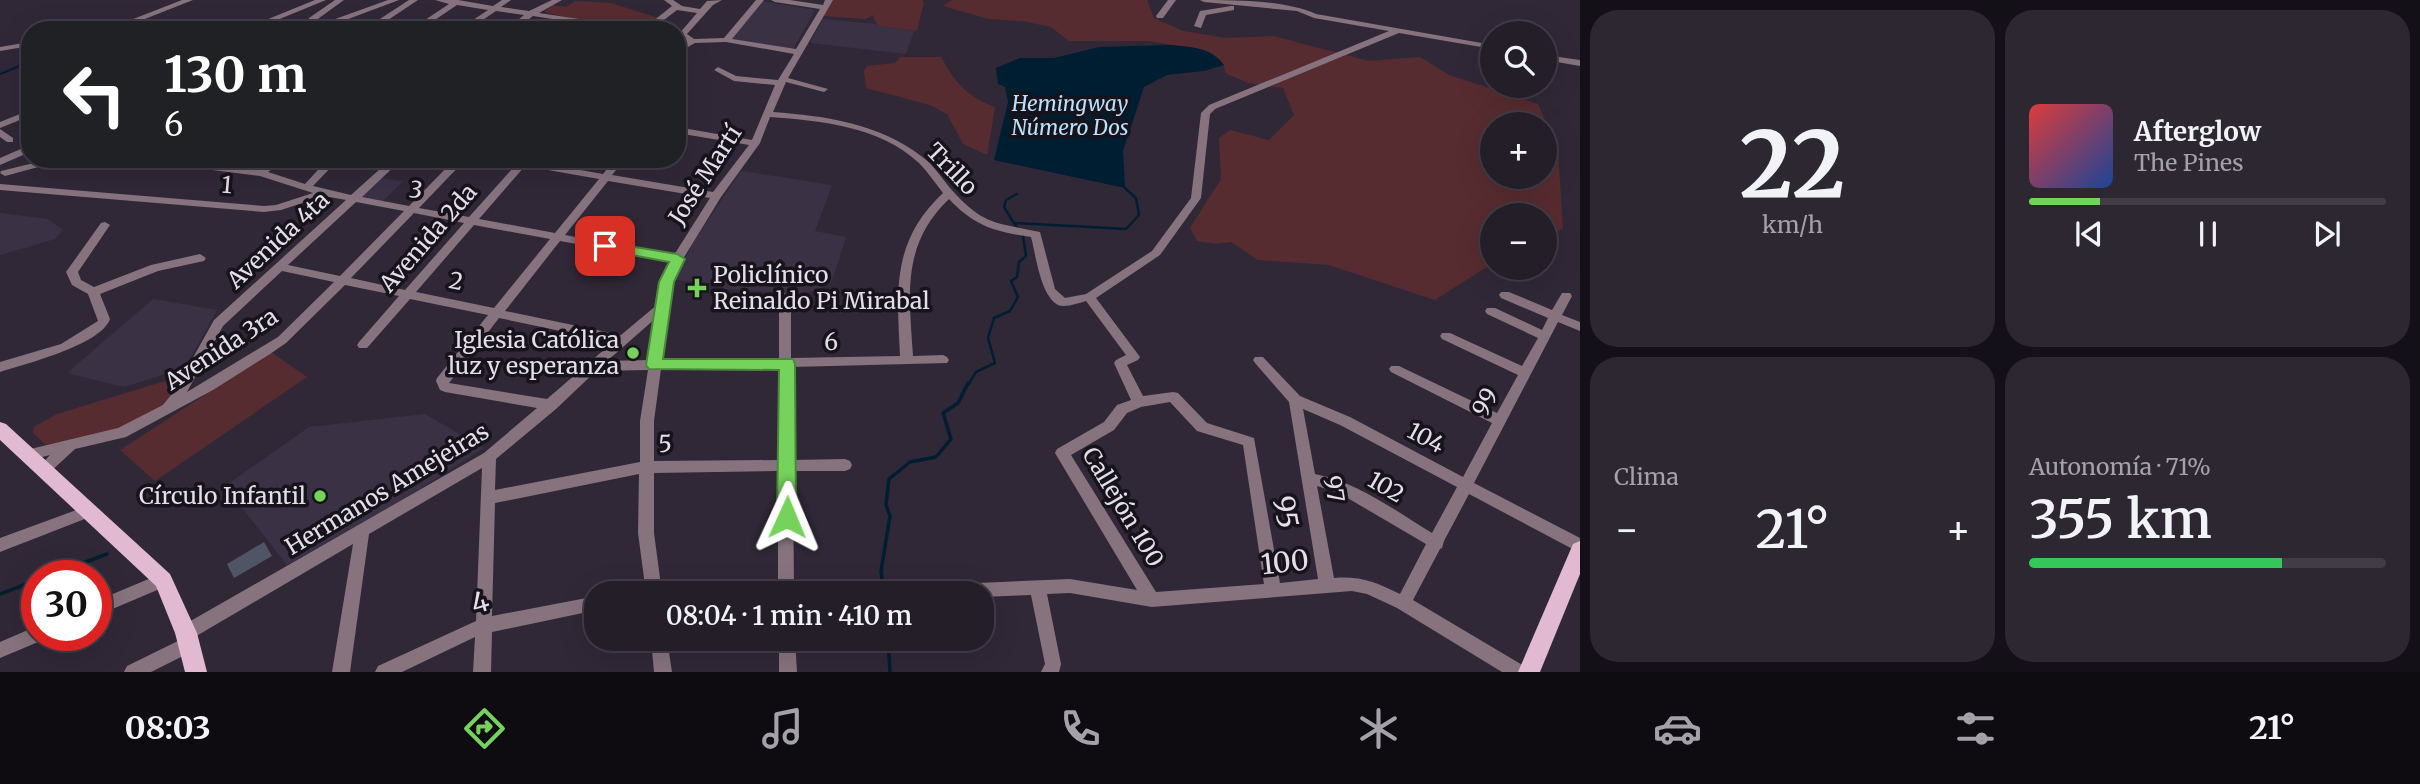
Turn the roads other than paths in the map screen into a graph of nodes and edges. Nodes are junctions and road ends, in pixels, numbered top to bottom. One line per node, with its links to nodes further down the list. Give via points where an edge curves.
1 (189, 0): 24 (street)
2 (322, 0): 25 (street)
3 (340, 0): 26 (street)
4 (395, 0): 27 (street)
5 (414, 0): 28 (street)
6 (439, 0): 15 (street)
7 (508, 0): 20 (street)
8 (558, 0): 22 (street)
9 (668, 0): 18 (street)
10 (718, 0): 21 (street)
11 (760, 0): 38 (street)
12 (775, 0): 16 (street)
13 (1172, 0): 23 (street)
14 (1203, 0): 19 (street)
15 (459, 1): 20 (street); 29 (street)
16 (826, 3): 44 (street, José Martí)
17 (1300, 5): 19 (street); 36 (street, via 1314,16)
18 (677, 6): 21 (street); 33 (street)
19 (1274, 7): 34 (street, via 1219,8 1203,13)
20 (494, 8): 22 (street); 30 (street)
21 (702, 12): 35 (street)
22 (532, 13): 31 (street); 32 (street)
23 (1160, 16)
24 (133, 21)
25 (268, 21)
26 (312, 21)
27 (335, 21)
28 (381, 21)
29 (428, 21)
30 (475, 21)
31 (522, 21)
32 (574, 21)
33 (658, 21)
34 (1198, 26)
35 (686, 30)
36 (1397, 30): 41 (street); 91 (street, via 1212,107 1206,113 1196,198 1156,253)
37 (686, 37): 39 (street)
38 (726, 40): 39 (street); 44 (street)
39 (693, 41): 40 (street)
40 (686, 45)
41 (1480, 45)
42 (21, 46): 43 (street)
43 (0, 49)
44 (798, 52): 48 (street, José Martí)
45 (1557, 59): 46 (street)
46 (1580, 63)
47 (718, 70): 48 (street, via 734,78)
48 (782, 81): 49 (street); 50 (street, José Martí)
49 (824, 89)
50 (769, 114): 56 (street, José Martí); 74 (street, Trillo, via 855,124 877,132 922,160)
51 (21, 117): 52 (street)
52 (0, 125)
53 (0, 132): 55 (street)
54 (686, 132): 56 (street)
55 (10, 139)
56 (755, 143): 75 (street, José Martí)
57 (21, 152): 58 (street)
58 (0, 162)
59 (24, 168): 68 (street)
60 (238, 168): 69 (street, 3)
61 (267, 168): 69 (street)
62 (323, 168): 71 (street)
63 (387, 168): 76 (street, Avenida 4ta)
64 (452, 168): 78 (street, Avenida 3ra)
65 (518, 168): 79 (street, Avenida 2da)
66 (559, 168): 70 (street)
67 (612, 168): 70 (street)
68 (2, 173)
69 (261, 173): 71 (street, 3)
70 (604, 177): 75 (street); 81 (street)
71 (302, 186): 73 (street, 3); 77 (street)
72 (0, 187): 77 (street, 1)
73 (323, 193): 76 (street, 3); 77 (street, 1)
74 (949, 193): 91 (street, Trillo, via 988,226 1036,234 1050,290 1062,302); 103 (street, via 932,207 913,242 903,276)
75 (716, 196): 83 (street, José Martí)
76 (354, 199): 78 (street, 3); 84 (street, Avenida 4ta)
77 (277, 208)
78 (411, 210): 79 (street, 3); 85 (street, Avenida 3ra)
79 (471, 221): 81 (street, 3); 87 (street, Avenida 2da)
80 (105, 225): 86 (street, via 72,272 75,282)
81 (557, 237): 83 (street, 3); 93 (street)
82 (201, 258): 86 (street, via 155,268)
83 (677, 259): 92 (street, José Martí)
84 (281, 267): 85 (street, 2); 113 (street, Avenida 4ta, via 218,323)
85 (344, 281): 87 (street, 2); 113 (street, Avenida 3ra, via 282,340)
86 (93, 292): 107 (street, via 104,319 96,330 65,347)
87 (408, 293): 93 (street, 2); 100 (street, Avenida 2da)
88 (1505, 295): 95 (street)
89 (1566, 296): 95 (street, 99)
90 (785, 297): 104 (street)
91 (1088, 297): 111 (street, via 1134,357 1120,363)
92 (662, 307): 99 (street, Hermanos Amejeiras); 105 (street, José Martí)
93 (499, 311): 99 (street, 2); 112 (street, via 442,381 445,387)
94 (1491, 311): 98 (street)
95 (1554, 316): 96 (street); 98 (street, 99)
96 (1580, 327)
97 (1446, 337): 109 (street)
98 (1545, 337): 109 (street, 99)
99 (622, 340): 106 (street, Hermanos Amejeiras)
100 (363, 345)
101 (943, 360): 103 (street, 6)
102 (1259, 360): 110 (street, 104)
103 (907, 361): 104 (street, 6)
104 (787, 364): 105 (street, 6); 120 (street)
105 (654, 365): 106 (street, 6); 121 (street, José Martí)
106 (593, 366): 112 (street, Hermanos Amejeiras)
107 (0, 367)
108 (1395, 369): 114 (street)
109 (1526, 373): 114 (street, 99)
110 (1295, 400): 123 (street, 97); 124 (street, 104)
111 (1139, 402): 137 (street, 95, via 1173,397 1202,427 1249,442); 138 (street, Callejón 100, via 1122,409 1109,426 1062,453)
112 (551, 405): 118 (street, Hermanos Amejeiras)
113 (167, 409): 116 (street, Avenida 3ra, via 121,433)
114 (1501, 421): 124 (street, 99)
115 (1, 432): 117 (main road)
116 (72, 444): 117 (street, Avenida 3ra); 122 (street)
117 (27, 455): 122 (main road)
118 (489, 457): 125 (street); 127 (street, Hermanos Amejeiras)
119 (845, 465): 120 (street, 5)
120 (787, 466): 121 (street, 5); 133 (street)
121 (646, 467): 125 (street, 5); 132 (street, José Martí)
122 (43, 470): 126 (main road)
123 (1310, 479): 128 (street, 102, via 1331,482); 134 (street, 97)
124 (1468, 486): 128 (street, 99); 130 (street, 104)
125 (488, 498): 142 (street)
126 (90, 511): 129 (street); 131 (main road)
127 (362, 533): 143 (street, Hermanos Amejeiras); 150 (street)
128 (1437, 543): 140 (street, 99)
129 (0, 545)
130 (1580, 548): 157 (main road)
131 (163, 580): 139 (street); 143 (main road)
132 (651, 581)
133 (786, 581)
134 (1327, 584): 137 (street, 100); 140 (street, 100, via 1369,587)
135 (1037, 586): 136 (street); 138 (street, 100, via 1070,586); 155 (street, via 1054,664)
136 (994, 588)
137 (1273, 590): 138 (street, 100)
138 (1152, 600)
139 (112, 602)
140 (1403, 603): 156 (street, 100)
141 (584, 606): 142 (street, 4)
142 (482, 626): 151 (street, 4); 152 (street)
143 (188, 639): 148 (street); 149 (main road)
144 (21, 641): 145 (street)
145 (0, 650)
146 (660, 651): 153 (street)
147 (788, 651): 154 (street)
148 (133, 672)
149 (196, 672)
150 (341, 672)
151 (384, 672)
152 (482, 672)
153 (663, 672)
154 (789, 672)
155 (1050, 672)
156 (1518, 672)
157 (1529, 672)

